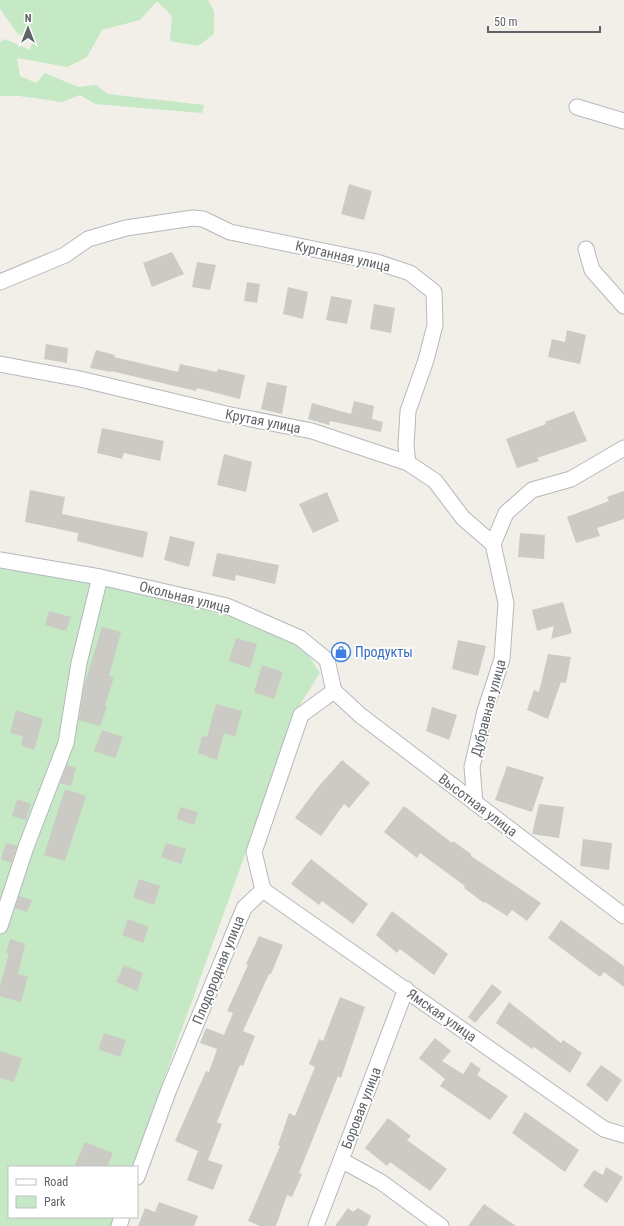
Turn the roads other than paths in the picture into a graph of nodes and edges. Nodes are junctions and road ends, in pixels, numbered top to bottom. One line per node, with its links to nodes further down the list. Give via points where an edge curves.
1 (577, 107): 2 (street)
2 (624, 121)
3 (586, 249): 5 (street, via 592,270)
4 (0, 282): 8 (street, Курганная улица, via 65,255 88,239 126,228 193,218 203,219 230,232 377,262 410,273 434,292 435,325 408,411)
5 (624, 306)
6 (0, 364): 8 (street, Крутая улица, via 80,379 226,414 312,431)
7 (624, 448): 9 (street, via 571,479 532,490 506,512)
8 (408, 463): 9 (street, Крутая улица, via 435,481 463,518)
9 (493, 544): 13 (street, Дубравная улица, via 506,603 502,659 485,711 472,767)
10 (0, 560): 11 (street, Окольная улица)
11 (100, 577): 12 (street, Окольная улица, via 227,606 300,638 327,660); 16 (street, via 79,663 66,743 26,847)
12 (334, 691): 13 (street, Высотная улица); 14 (street, via 301,715 254,852)
13 (475, 803): 15 (street, Высотная улица)
14 (263, 890): 17 (street, Ямская улица); 20 (street, Плодородная улица, via 244,908 168,1092)
15 (624, 916)
16 (0, 926)
17 (406, 989): 18 (street, Ямская улица, via 604,1129); 19 (street, Боровая улица)
18 (624, 1135)
19 (341, 1160): 21 (street, Боровая улица); 22 (street, via 381,1182)
20 (138, 1174)
21 (316, 1226)
22 (441, 1226)

